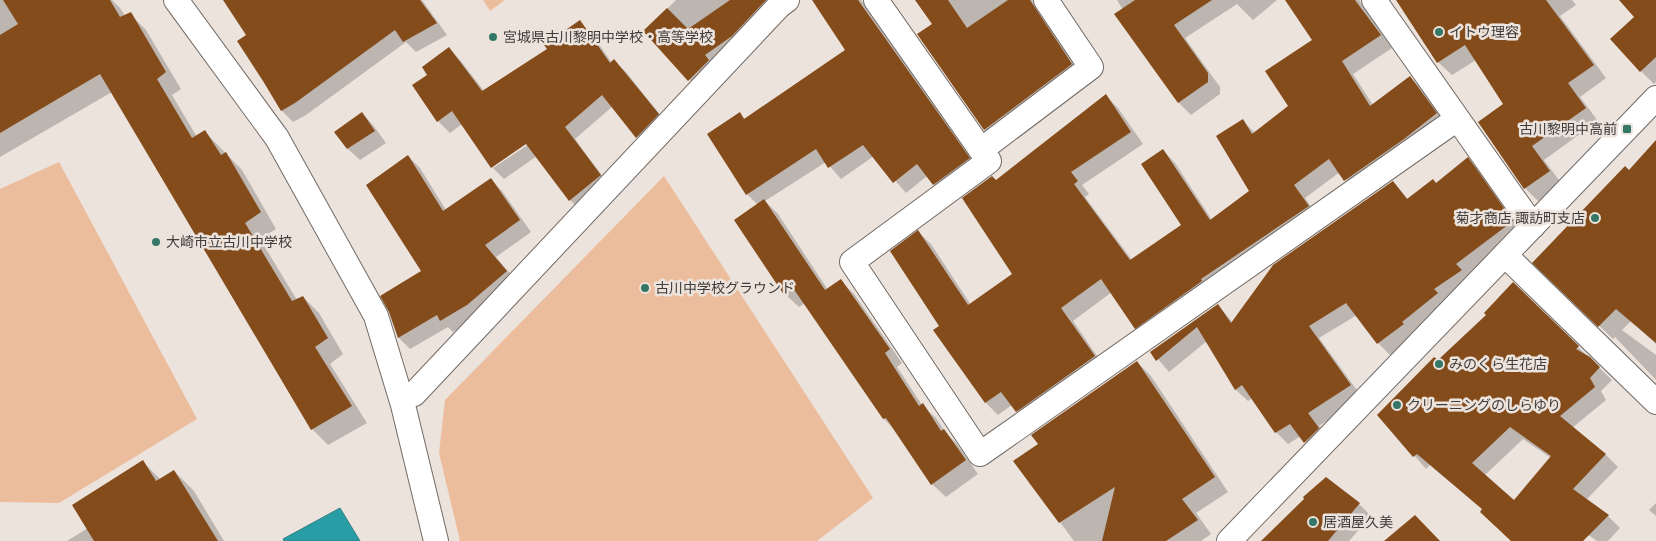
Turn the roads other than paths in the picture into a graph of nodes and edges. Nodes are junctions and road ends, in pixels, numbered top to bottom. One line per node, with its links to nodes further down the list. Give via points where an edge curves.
1 (176, 0): 13 (street, via 277,138 376,316 403,406)
2 (787, 0): 11 (street)
3 (876, 0): 8 (street)
4 (1046, 0): 8 (street, via 1091,67)
5 (1374, 0): 7 (street)
6 (1656, 98): 9 (street)
7 (1458, 119): 8 (street, via 980,454 852,262 989,161); 9 (street)
8 (981, 150)
9 (1533, 226): 10 (street)
10 (1505, 255): 12 (street); 14 (street)
11 (414, 394)
12 (1656, 402)
13 (436, 541)
14 (1229, 541)

